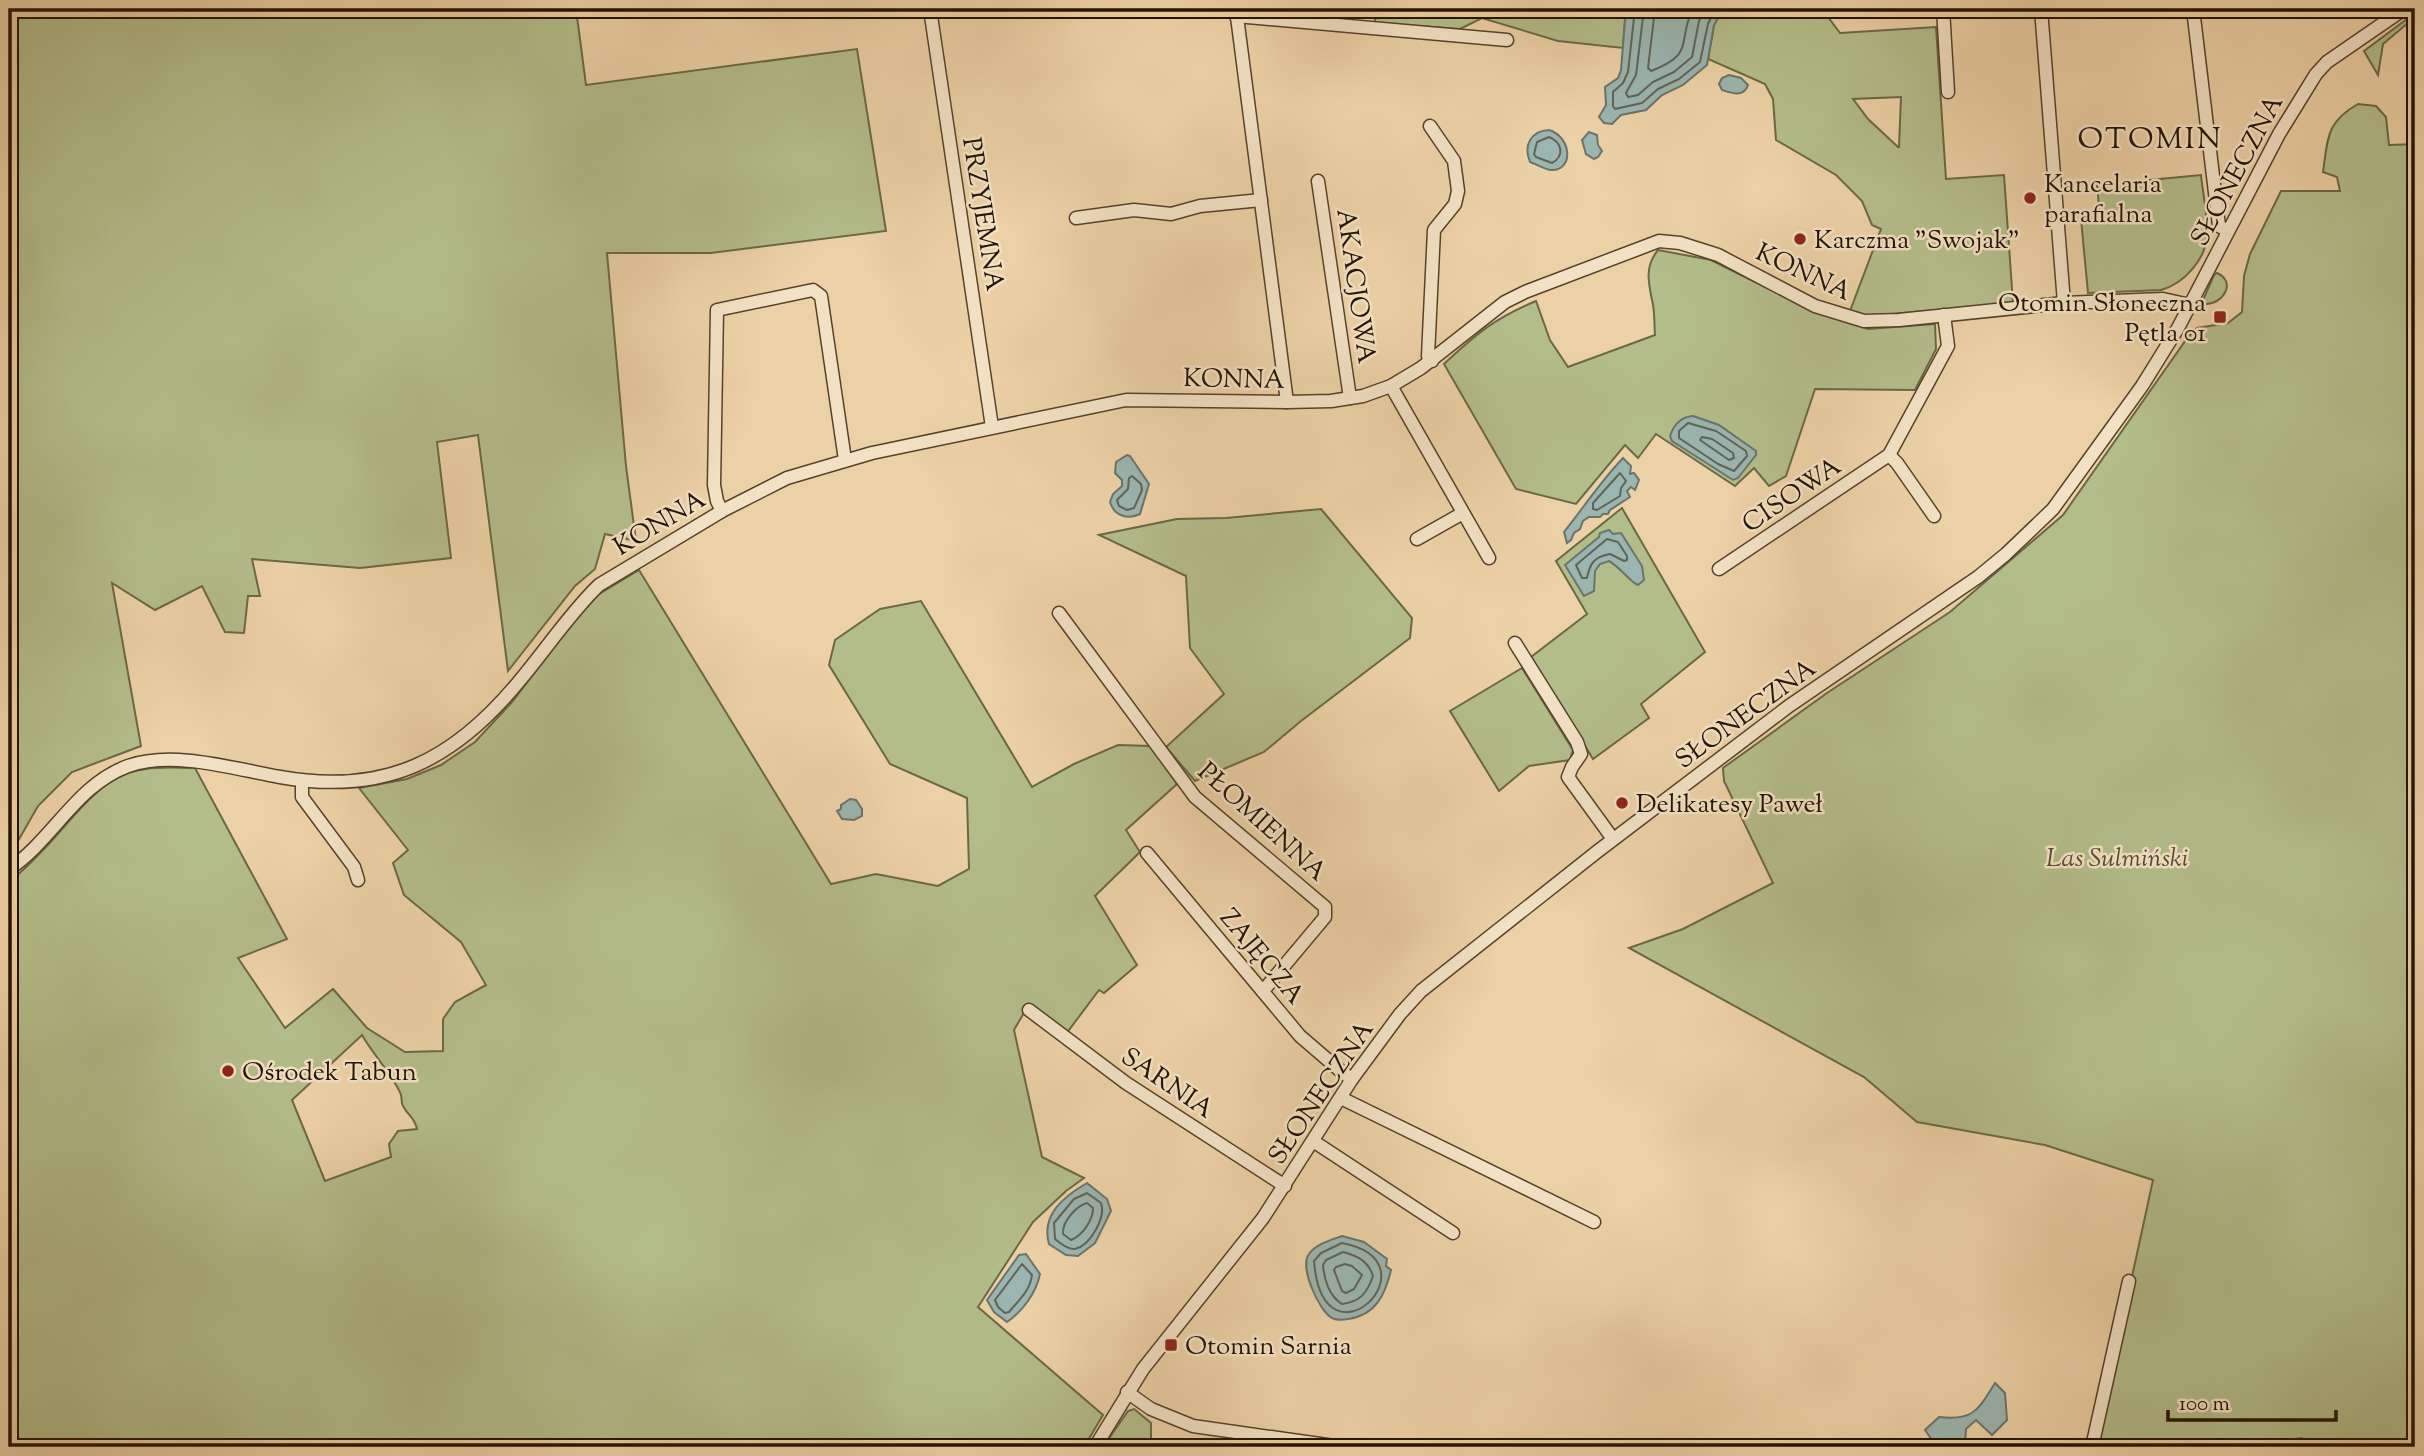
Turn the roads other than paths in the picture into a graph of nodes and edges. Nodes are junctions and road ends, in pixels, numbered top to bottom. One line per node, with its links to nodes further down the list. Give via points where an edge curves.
1 (930, 9): 21 (street, PRZYJEMNA)
2 (1943, 9): 8 (street)
3 (2041, 9): 14 (street)
4 (2193, 9): 13 (street, via 2217,216 2219,226)
5 (2404, 9): 13 (street, SŁONECZNA, via 2322,67 2279,134)
6 (1236, 13): 7 (street); 11 (street)
7 (1507, 40)
8 (1948, 92)
9 (1430, 126): 17 (street, via 1454,161 1458,191 1455,204 1434,230 1428,356)
10 (1318, 181): 19 (street, AKACJOWA)
11 (1261, 200): 12 (street, via 1200,206 1171,215 1134,210); 20 (street)
12 (1076, 218)
13 (2228, 231): 15 (street, SŁONECZNA)
14 (2064, 303): 15 (street, KONNA, via 2172,299); 16 (street, KONNA)
15 (2190, 305): 33 (street, SŁONECZNA, via 2164,354 2075,480 2053,509 2006,554 1788,706)
16 (1944, 315): 17 (street, KONNA, via 1874,321 1849,318 1815,306 1718,255 1659,241 1505,302); 22 (street, CISOWA, via 1948,346)
17 (1432, 361): 18 (street, KONNA)
18 (1391, 386): 19 (street, KONNA); 25 (street)
19 (1350, 398): 20 (street, KONNA)
20 (1287, 402): 21 (street, KONNA, via 1126,400)
21 (992, 427): 23 (street, KONNA)
22 (1889, 455): 26 (street); 29 (street, CISOWA)
23 (845, 460): 24 (street, KONNA, via 786,478); 24 (street, via 821,296 813,290 717,310 714,485)
24 (722, 512): 32 (street, KONNA, via 599,585 504,699 453,746 389,775 340,783)
25 (1463, 513): 27 (street); 28 (street)
26 (1934, 516)
27 (1417, 539)
28 (1489, 558)
29 (1719, 569)
30 (1059, 613): 37 (street, PŁOMIENNA, via 1195,797 1325,907 1325,917)
31 (1515, 643): 33 (street, via 1577,742 1581,754 1568,777)
32 (302, 781): 35 (street, KONNA, via 185,760 128,766 86,792 40,843); 36 (street, via 302,797 354,867)
33 (1613, 839): 39 (street, SŁONECZNA, via 1421,991)
34 (1147, 853): 37 (street, ZAJĘCZA)
35 (9, 869)
36 (358, 880)
37 (1263, 991): 39 (street, ZAJĘCZA, via 1300,1036)
38 (1029, 1010): 42 (street, SARNIA, via 1126,1083)
39 (1352, 1079): 40 (street, SŁONECZNA)
40 (1341, 1098): 41 (street, SŁONECZNA); 43 (street)
41 (1313, 1142): 42 (street, SŁONECZNA); 44 (street)
42 (1285, 1186): 46 (street, SŁONECZNA)
43 (1594, 1222)
44 (1453, 1233)
45 (2129, 1281): 50 (street)
46 (1127, 1392): 47 (street, via 1151,1409 1186,1423); 48 (street, SŁONECZNA)
47 (1282, 1443): 49 (street)
48 (1095, 1447)
49 (1341, 1447)
50 (2092, 1447)

